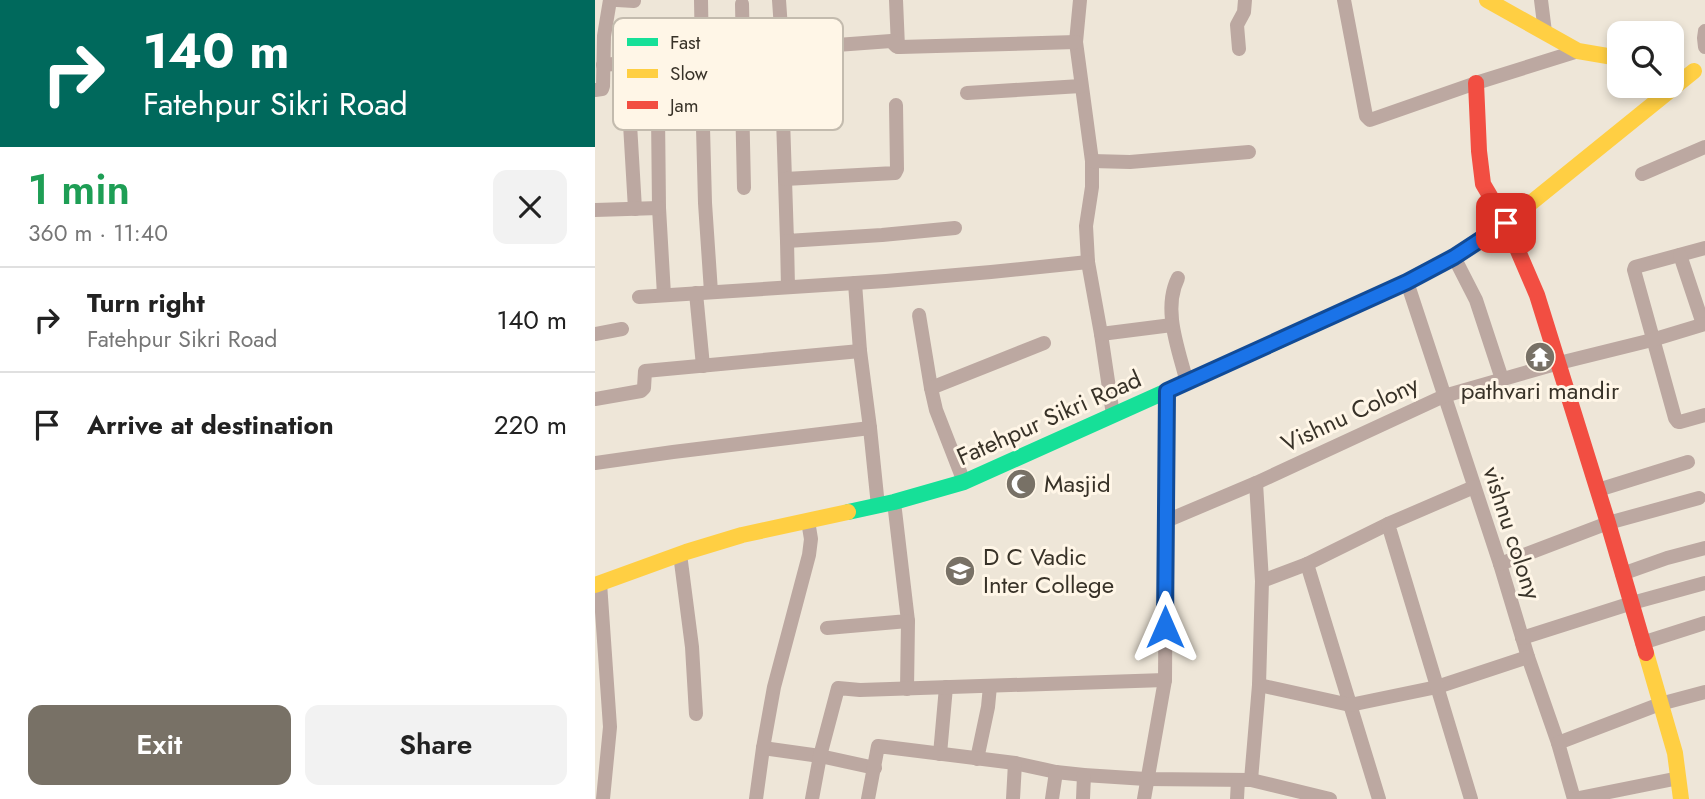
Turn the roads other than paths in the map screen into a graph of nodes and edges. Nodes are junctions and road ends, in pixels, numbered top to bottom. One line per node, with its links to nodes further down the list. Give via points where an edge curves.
1 (610, 0): 26 (street)
2 (617, 0): 11 (street)
3 (701, 0): 13 (street)
4 (779, 0): 15 (street)
5 (896, 0): 20 (street)
6 (1080, 0): 18 (street)
7 (1245, 0): 22 (street, via 1237,25)
8 (1344, 0): 28 (street, via 1370,120)
9 (1487, 0): 17 (main road)
10 (1541, 0): 17 (street)
11 (634, 1)
12 (742, 4): 14 (street)
13 (701, 18)
14 (742, 18)
15 (780, 18)
16 (1705, 30): 21 (street)
17 (1545, 32): 23 (main road)
18 (1076, 42): 20 (street); 29 (street)
19 (843, 44): 20 (street, via 891,41)
20 (898, 47)
21 (1705, 47)
22 (1239, 49)
23 (1578, 51): 24 (main road); 28 (street)
24 (1607, 56)
25 (613, 64): 26 (street)
26 (603, 65): 30 (street, via 603,86)
27 (1701, 68): 47 (main road, Fatehpur Sikri Road)
28 (1476, 83): 47 (main road, via 1483,184)
29 (1081, 86): 31 (street); 40 (street)
30 (595, 90)
31 (967, 93)
32 (896, 105): 42 (street, via 895,173)
33 (631, 130): 45 (street)
34 (658, 130): 44 (street)
35 (703, 130): 58 (street)
36 (743, 130): 43 (street)
37 (783, 130): 42 (street)
38 (1705, 148): 41 (street)
39 (1249, 152): 40 (street)
40 (1092, 161): 53 (street)
41 (1642, 174)
42 (785, 178): 49 (street)
43 (744, 188)
44 (659, 208): 45 (street); 60 (street)
45 (635, 209): 46 (street)
46 (595, 210)
47 (1506, 223): 52 (main road, Fatehpur Sikri Road); 71 (main road, via 1537,295)
48 (955, 228): 49 (street)
49 (787, 241): 57 (street)
50 (1705, 248): 51 (street)
51 (1681, 255): 63 (street); 68 (street, via 1634,268)
52 (1454, 257): 55 (main road, Fatehpur Sikri Road); 73 (street, via 1476,300)
53 (1088, 262): 56 (street); 67 (street)
54 (1178, 278): 64 (street, via 1171,294)
55 (1407, 282): 74 (main road, Fatehpur Sikri Road); 77 (street, vishnu colony)
56 (855, 283): 57 (street); 70 (street)
57 (788, 287): 58 (street)
58 (711, 292): 59 (street)
59 (695, 293): 60 (street); 72 (street)
60 (664, 295): 61 (street)
61 (639, 297)
62 (919, 315): 75 (street)
63 (1704, 324): 68 (street, Vishnu Colony)
64 (1172, 326): 67 (street); 74 (street)
65 (622, 329): 66 (street)
66 (595, 334)
67 (1101, 334): 79 (street)
68 (1652, 340): 71 (street, Vishnu Colony); 80 (street, via 1676,420)
69 (1044, 343): 75 (street)
70 (860, 351): 72 (street); 81 (street)
71 (1559, 363): 73 (street, Vishnu Colony); 87 (main road)
72 (703, 366): 78 (street, via 645,371 643,390)
73 (1502, 379): 77 (street, Vishnu Colony)
74 (1187, 383): 76 (main road, Fatehpur Sikri Road)
75 (931, 387): 84 (street)
76 (1167, 391): 79 (main road, Fatehpur Sikri Road); 91 (street)
77 (1444, 396): 85 (street, Vishnu Colony); 86 (street, vishnu colony)
78 (595, 399)
79 (1113, 415): 84 (main road, Fatehpur Sikri Road)
80 (1705, 415)
81 (870, 428): 83 (street); 89 (street)
82 (1688, 462): 87 (street)
83 (595, 463)
84 (964, 482): 89 (main road, Fatehpur Sikri Road)
85 (1256, 482): 91 (street, Vishnu Colony); 99 (street)
86 (1473, 487): 93 (street); 97 (street, vishnu colony)
87 (1598, 490): 92 (main road)
88 (1699, 498): 92 (street)
89 (886, 504): 90 (main road, Fatehpur Sikri Road); 103 (street)
90 (808, 521): 95 (main road, Fatehpur Sikri Road); 121 (street, via 809,555)
91 (1166, 521): 110 (street)
92 (1608, 523): 97 (street); 98 (main road)
93 (1388, 524): 96 (street); 114 (street)
94 (1705, 548): 98 (street)
95 (680, 554): 101 (main road, Fatehpur Sikri Road); 119 (street)
96 (1307, 564): 99 (street); 118 (street)
97 (1500, 564): 106 (street, vishnu colony)
98 (1622, 574): 102 (main road)
99 (1262, 581): 111 (street)
100 (1705, 583): 102 (street)
101 (597, 584): 109 (street)
102 (1632, 603): 106 (street); 107 (main road)
103 (908, 621): 105 (street); 115 (street)
104 (1705, 624): 107 (street)
105 (827, 628)
106 (1522, 638): 108 (street, vishnu colony)
107 (1643, 643): 117 (main road)
108 (1528, 657): 114 (street); 120 (street, vishnu colony)
109 (600, 659): 133 (street, via 610,727)
110 (1165, 680): 112 (street); 130 (street)
111 (1259, 685): 118 (street); 131 (street)
112 (990, 686): 113 (street); 124 (street)
113 (946, 687): 115 (street); 122 (street)
114 (1437, 687): 118 (street); 144 (street)
115 (907, 689): 123 (street, via 838,688)
116 (1705, 692): 117 (street)
117 (1660, 704): 120 (street); 129 (main road)
118 (1350, 705): 143 (street)
119 (696, 714)
120 (1558, 743): 145 (street, vishnu colony)
121 (762, 748): 123 (street); 134 (street)
122 (940, 754): 124 (street); 126 (street, via 878,746)
123 (820, 757): 126 (street); 135 (street)
124 (977, 759): 125 (street)
125 (1015, 763): 127 (street); 137 (street)
126 (875, 768): 136 (street)
127 (1056, 772): 128 (street); 138 (street)
128 (1084, 775): 130 (street); 139 (street)
129 (1679, 778): 145 (street); 146 (main road)
130 (1146, 779): 131 (street); 140 (street)
131 (1244, 780): 132 (street); 141 (street)
132 (1292, 795): 142 (street)
133 (603, 799)
134 (756, 799)
135 (812, 799)
136 (868, 799)
137 (1013, 799)
138 (1052, 799)
139 (1083, 799)
140 (1144, 799)
141 (1237, 799)
142 (1330, 799)
143 (1379, 799)
144 (1471, 799)
145 (1574, 799)
146 (1681, 799)

